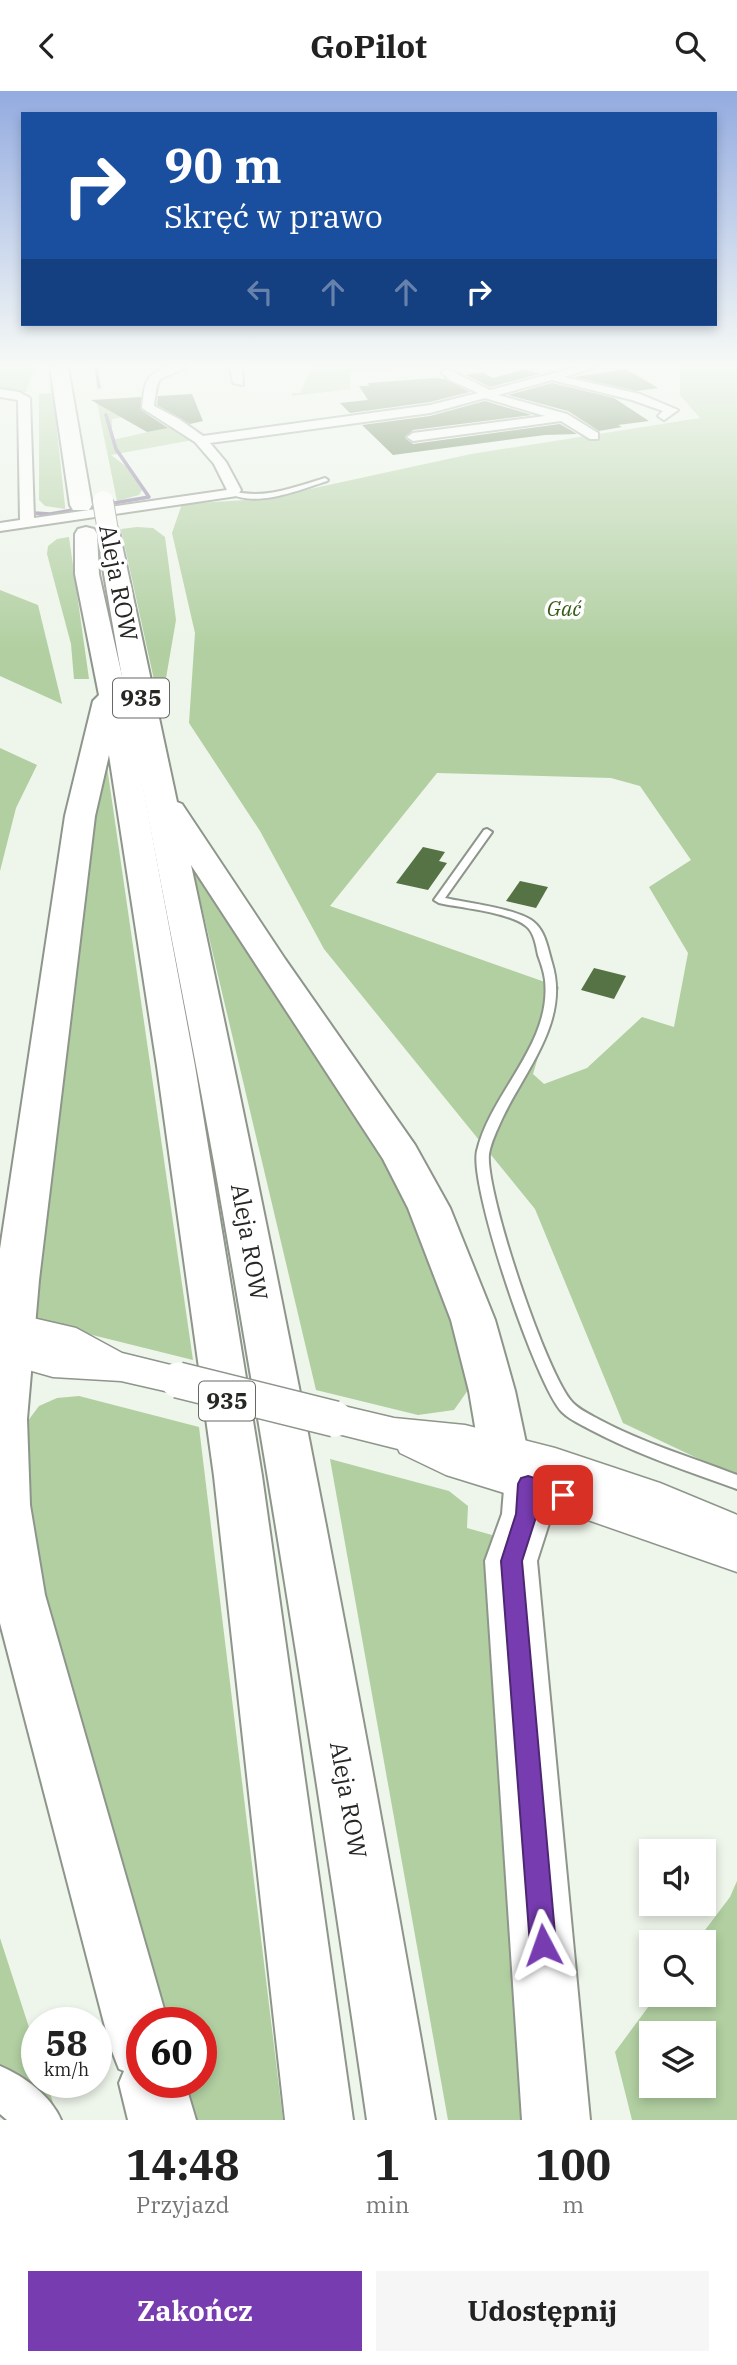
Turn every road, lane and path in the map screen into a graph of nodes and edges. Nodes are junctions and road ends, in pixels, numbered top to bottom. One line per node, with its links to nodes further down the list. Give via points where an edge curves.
1 (26, 462): 6 (street)
2 (85, 462): 8 (main road, Aleja ROW / 935)
3 (219, 462): 5 (street, via 229,474)
4 (325, 480): 5 (lane, via 261,495)
5 (232, 493): 6 (street)
6 (27, 523): 7 (street)
7 (0, 527)
8 (97, 533): 9 (main road, Aleja ROW / 935, via 87,574); 10 (main road, Aleja ROW / 935)
9 (111, 685): 12 (main road, via 80,816); 22 (main road, Aleja ROW / 935, via 176,1066 238,1476)
10 (162, 796): 13 (main road, via 401,1156 429,1209 473,1320); 23 (main road, Aleja ROW / 935, via 272,1369)
11 (487, 832): 14 (lane, via 439,900 532,925 551,982 542,1028 483,1156 484,1182 520,1304 564,1405 594,1425)
12 (6, 1337): 13 (street, bridge, via 53,1363 121,1367 394,1433 459,1464); 17 (main road, via 5,1505 19,1595)
13 (516, 1467): 15 (street, via 555,1464 646,1495); 16 (street, via 710,1548); 24 (main road, via 527,1514 511,1561)
14 (737, 1482)
15 (737, 1536)
16 (737, 1554)
17 (131, 2007)
18 (0, 2087): 20 (street)
19 (156, 2098): 21 (main road)
20 (40, 2120)
21 (162, 2120)
22 (319, 2120)
23 (401, 2120)
24 (555, 2120)

